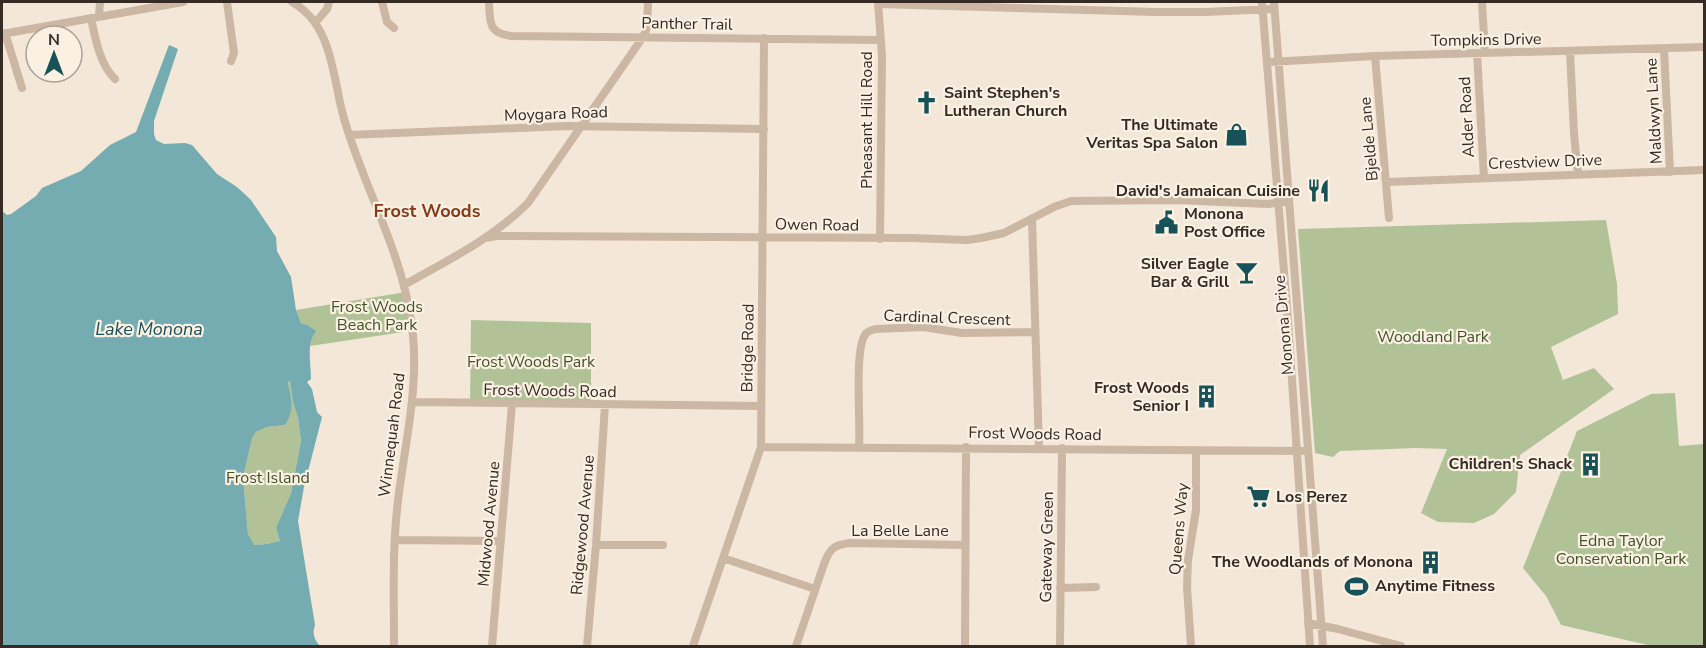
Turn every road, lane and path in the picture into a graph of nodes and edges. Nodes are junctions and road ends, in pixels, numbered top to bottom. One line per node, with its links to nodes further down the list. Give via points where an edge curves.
1 (100, 2): 16 (street)
2 (183, 2): 16 (street)
3 (227, 2): 28 (street, via 234,53)
4 (292, 2): 17 (street, Winnequah Road)
5 (329, 2): 17 (street)
6 (382, 2): 18 (street, via 387,22)
7 (489, 2): 20 (street, Panther Trail, via 491,25 502,35)
8 (648, 2): 20 (street)
9 (1146, 2): 15 (street)
10 (1482, 2): 26 (street, Alder Road)
11 (878, 3): 12 (street); 22 (street, Pheasant Hill Road)
12 (968, 4): 15 (street)
13 (1274, 5): 14 (street); 30 (street, Monona Drive)
14 (1262, 6): 15 (street, via 1205,12); 29 (street, Monona Drive)
15 (1146, 11)
16 (95, 17): 19 (street); 31 (street, via 93,30 106,68)
17 (315, 22): 35 (street, Winnequah Road, via 329,53)
18 (394, 28)
19 (3, 34): 32 (street)
20 (643, 37): 21 (street, Panther Trail); 33 (street)
21 (764, 38): 22 (street, Panther Trail); 34 (street, Bridge Road)
22 (881, 39): 49 (street, Pheasant Hill Road)
23 (1704, 47): 24 (street, Tompkins Drive)
24 (1664, 49): 25 (street, Tompkins Drive); 37 (street, Maldwyn Lane)
25 (1570, 51): 26 (street, Tompkins Drive); 38 (street)
26 (1481, 53): 27 (street, Tompkins Drive); 39 (street, Alder Road)
27 (1375, 56): 30 (street, Tompkins Drive); 40 (street, Bjelde Lane)
28 (231, 61)
29 (1268, 62): 30 (street, Tompkins Drive); 42 (street, Monona Drive)
30 (1278, 62): 41 (street, Monona Drive)
31 (115, 79)
32 (22, 88)
33 (580, 126): 34 (street, Moygara Road); 35 (street, Moygara Road); 43 (street, via 528,203)
34 (764, 129): 47 (street, Bridge Road)
35 (349, 135): 50 (street, Winnequah Road)
36 (1704, 170): 37 (street, Crestview Drive)
37 (1670, 171): 38 (street, Crestview Drive)
38 (1578, 174): 39 (street, Crestview Drive)
39 (1484, 178): 40 (street, Crestview Drive)
40 (1387, 182): 45 (street, Bjelde Lane)
41 (1288, 201): 42 (street, Owen Road); 63 (street, Monona Drive)
42 (1277, 202): 44 (street, Owen Road, via 1071,201); 62 (street, Monona Drive)
43 (514, 217): 46 (street); 48 (street)
44 (1032, 219): 49 (street, Owen Road, via 1004,233 967,240); 51 (street)
45 (1389, 219)
46 (506, 237): 47 (street, Owen Road); 48 (street, Owen Road)
47 (762, 237): 49 (street, Owen Road); 55 (street, Bridge Road)
48 (485, 238): 50 (street, Owen Road)
49 (880, 239)
50 (404, 285): 52 (street, Winnequah Road, via 413,337)
51 (1035, 332): 57 (street, Cardinal Crescent, via 962,333 923,327 870,330 859,354); 59 (street)
52 (412, 402): 53 (street, Frost Woods Road); 64 (street, Winnequah Road, via 397,502)
53 (512, 404): 54 (street, Frost Woods Road); 65 (street, Midwood Avenue)
54 (605, 405): 55 (street, Frost Woods Road); 66 (street, Ridgewood Avenue)
55 (761, 406): 56 (street, Bridge Road)
56 (761, 447): 57 (street, Frost Woods Road); 69 (street, Bridge Road)
57 (859, 447): 58 (street, Frost Woods Road)
58 (966, 447): 59 (street, Frost Woods Road); 68 (street)
59 (1039, 448): 60 (street, Frost Woods Road)
60 (1062, 448): 61 (street, Frost Woods Road); 71 (street, Gateway Green)
61 (1196, 450): 62 (street, Frost Woods Road); 82 (street, Queens Way, via 1196,510 1187,578)
62 (1298, 451): 63 (street, Frost Woods Road); 73 (street, Monona Drive)
63 (1309, 451): 74 (street, Monona Drive)
64 (396, 540): 65 (street); 75 (street, Winnequah Road)
65 (501, 541): 76 (street, Midwood Avenue)
66 (596, 545): 67 (street); 77 (street, Ridgewood Avenue)
67 (663, 545)
68 (966, 545): 72 (street, La Belle Lane, via 838,545 828,553); 80 (street)
69 (723, 558): 72 (street); 78 (street, Bridge Road)
70 (1096, 587): 71 (street)
71 (1060, 588): 81 (street, Gateway Green)
72 (815, 589): 79 (street, La Belle Lane)
73 (1308, 623): 74 (street); 83 (street, Monona Drive)
74 (1321, 625): 84 (street, Monona Drive); 85 (street)
75 (394, 646)
76 (492, 646)
77 (587, 646)
78 (693, 646)
79 (796, 646)
80 (965, 646)
81 (1060, 646)
82 (1191, 646)
83 (1310, 646)
84 (1323, 646)
85 (1401, 646)

